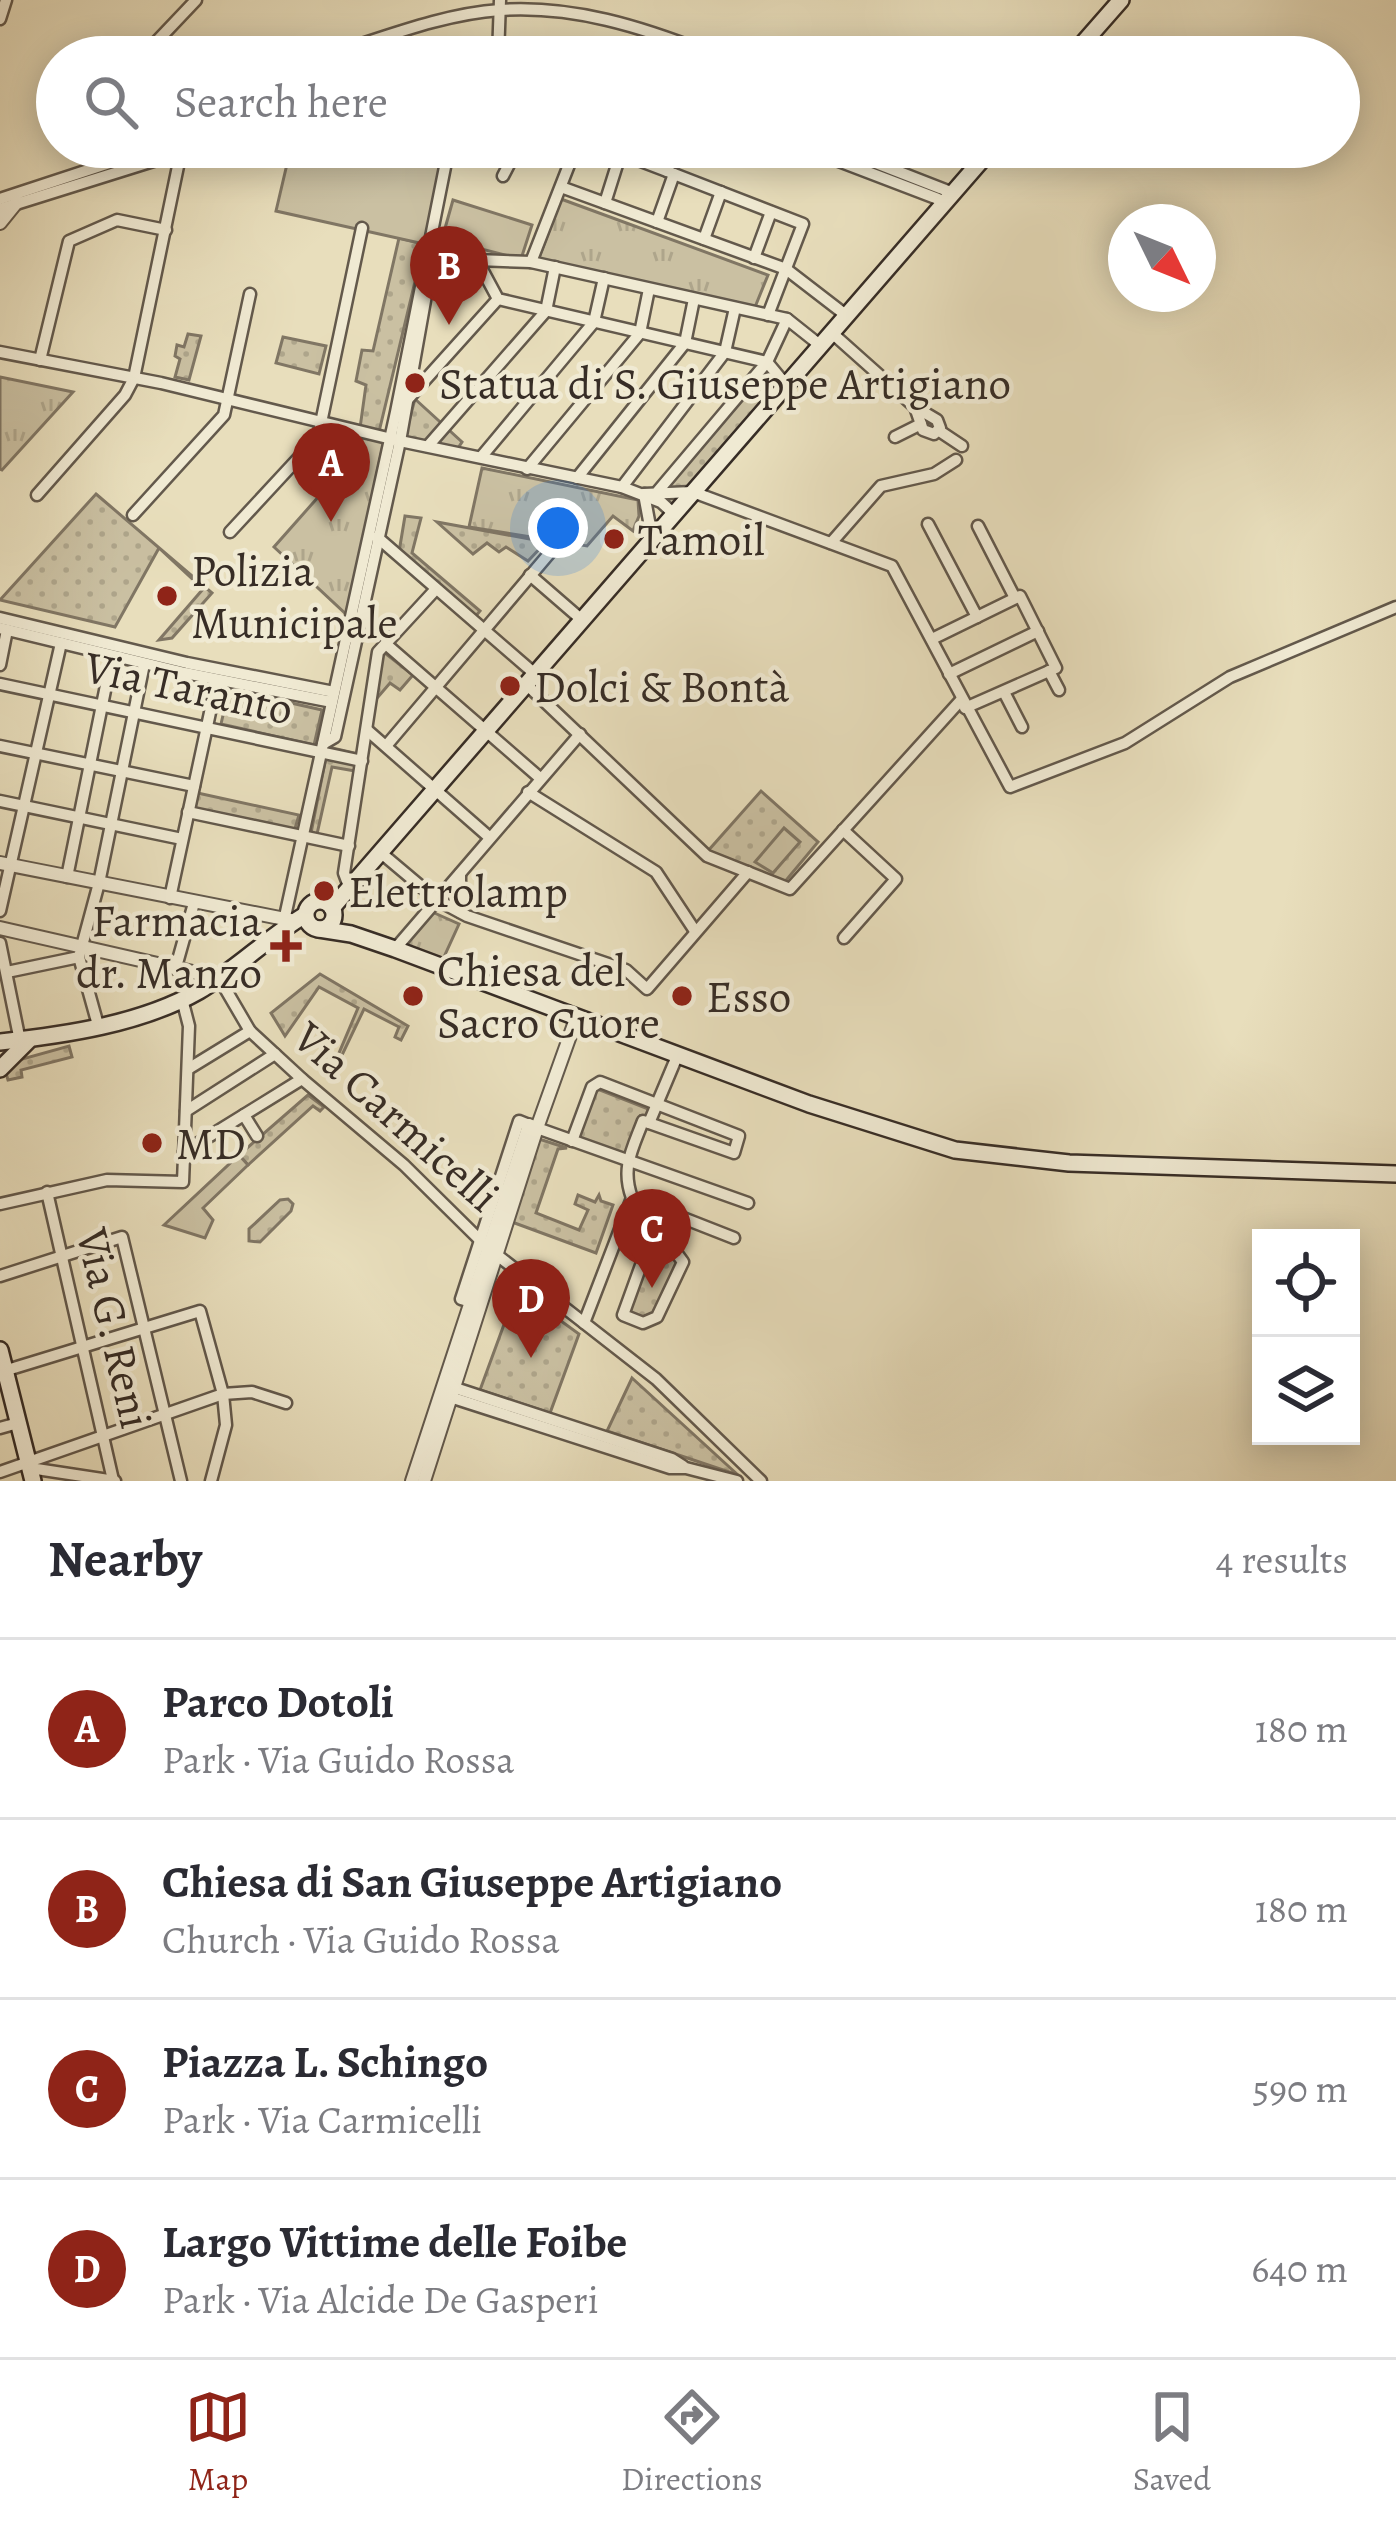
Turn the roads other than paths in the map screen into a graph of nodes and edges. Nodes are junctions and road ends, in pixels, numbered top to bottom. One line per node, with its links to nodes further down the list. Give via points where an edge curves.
1 (6, 0): 5 (street)
2 (196, 0): 6 (street)
3 (1121, 0): 10 (main road)
4 (499, 5): 7 (street); 8 (street); 9 (street, via 573,12)
5 (0, 19)
6 (162, 36)
7 (393, 36)
8 (498, 36)
9 (665, 36)
10 (1089, 36)
11 (92, 168): 28 (street)
12 (98, 168): 29 (street)
13 (178, 168): 36 (street)
14 (448, 168): 38 (street)
15 (507, 168): 24 (street)
16 (568, 168): 25 (street)
17 (616, 168): 30 (street)
18 (662, 168): 23 (street)
19 (672, 168): 23 (street)
20 (863, 168): 27 (street)
21 (882, 168): 27 (street)
22 (975, 168): 27 (main road)
23 (671, 172): 26 (street); 33 (street)
24 (503, 176)
25 (561, 187): 30 (street); 41 (street)
26 (721, 192): 32 (street); 37 (street)
27 (949, 198): 52 (main road)
28 (0, 199)
29 (16, 202): 31 (street); 34 (street)
30 (605, 203): 33 (street)
31 (0, 208)
32 (771, 212): 39 (street); 43 (street, via 802,224)
33 (657, 222): 37 (street)
34 (0, 223)
35 (362, 228): 68 (street)
36 (166, 230): 60 (street, via 117,220 69,241); 62 (street)
37 (704, 239): 39 (street)
38 (431, 250): 40 (street); 64 (street); 67 (street)
39 (754, 257): 43 (street)
40 (477, 260): 41 (street); 48 (street)
41 (531, 262): 42 (street)
42 (555, 267): 44 (street); 50 (street)
43 (786, 269): 51 (street); 52 (street)
44 (604, 278): 45 (street); 54 (street)
45 (649, 289): 47 (street); 55 (street)
46 (250, 294): 65 (street)
47 (694, 298): 49 (street); 57 (street)
48 (498, 299): 50 (street); 64 (street)
49 (735, 308): 51 (street); 59 (street)
50 (546, 310): 54 (street); 73 (street)
51 (767, 315): 53 (street)
52 (847, 316): 56 (main road)
53 (787, 320): 56 (street); 61 (street)
54 (594, 322): 55 (street); 75 (street)
55 (640, 332): 57 (street); 77 (street)
56 (827, 339): 63 (main road); 66 (street)
57 (685, 343): 59 (street); 78 (street)
58 (0, 352): 60 (street)
59 (725, 352): 61 (street); 79 (street)
60 (40, 360): 62 (street)
61 (767, 362): 63 (street); 80 (street)
62 (134, 378): 65 (street); 83 (street)
63 (786, 386): 81 (main road)
64 (408, 399): 67 (street); 72 (street)
65 (228, 400): 68 (street); 85 (street, via 224,415)
66 (915, 407): 69 (street); 70 (street, via 938,420)
67 (396, 412): 72 (street)
68 (321, 422): 72 (street); 88 (street, via 318,437)
69 (921, 424): 70 (street); 71 (street)
70 (938, 430): 74 (street)
71 (896, 437)
72 (395, 440): 73 (street); 89 (street)
73 (428, 446): 75 (street)
74 (962, 446)
75 (482, 456): 77 (street)
76 (956, 460): 92 (street, via 934,474 881,486)
77 (527, 469): 78 (street)
78 (577, 478): 79 (street)
79 (622, 487): 82 (street)
80 (658, 490): 81 (street); 82 (street)
81 (693, 492): 84 (main road); 92 (street)
82 (644, 494): 84 (street); 90 (street)
83 (37, 495)
84 (674, 514): 90 (main road)
85 (133, 515)
86 (928, 524): 97 (street)
87 (978, 526): 95 (street)
88 (230, 532)
89 (374, 535): 94 (street); 117 (street); 128 (street, via 335,736)
90 (652, 540): 98 (main road)
91 (559, 542): 93 (street)
92 (830, 543): 102 (street, via 892,566)
93 (530, 575): 98 (street); 100 (street)
94 (436, 589): 100 (street); 104 (street)
95 (1015, 598): 97 (street); 101 (street)
96 (1396, 607): 118 (street, via 1230,677 1125,743 1010,788)
97 (977, 616): 102 (street)
98 (582, 620): 110 (main road)
99 (2, 625): 103 (street); 106 (street); 107 (street)
100 (483, 630): 110 (street); 113 (street)
101 (1038, 631): 108 (street, via 1056,668); 109 (street)
102 (932, 639): 109 (street)
103 (61, 643): 105 (street); 116 (street)
104 (387, 645): 113 (street); 123 (street, via 378,652)
105 (112, 656): 106 (street); 119 (street)
106 (152, 657): 111 (street); 117 (street); 120 (street)
107 (0, 665)
108 (1049, 671): 114 (street); 115 (street)
109 (949, 674): 118 (street)
110 (530, 679): 124 (main road); 125 (street)
111 (217, 680): 117 (street); 122 (street)
112 (0, 684): 116 (street, Via Taranto)
113 (434, 688): 124 (street); 127 (street)
114 (1059, 690)
115 (1004, 692): 118 (street); 121 (street)
116 (50, 694): 119 (street, Via Taranto); 129 (street)
117 (333, 697): 128 (street)
118 (963, 704): 142 (street)
119 (102, 706): 120 (street, Via Taranto); 131 (street)
120 (134, 711): 122 (street, Via Taranto); 132 (street)
121 (1022, 727)
122 (206, 728): 128 (street, Via Taranto); 134 (street)
123 (367, 730): 127 (street); 130 (street)
124 (486, 730): 133 (street); 135 (main road)
125 (580, 734): 133 (street); 150 (street, via 707,856)
126 (0, 746): 129 (street)
127 (386, 746): 135 (street)
128 (322, 748): 130 (street, Via Taranto); 143 (street)
129 (36, 754): 131 (street); 138 (street)
130 (362, 761): 146 (street)
131 (90, 764): 132 (street); 140 (street)
132 (122, 771): 134 (street); 141 (street)
133 (540, 778): 136 (street)
134 (194, 786): 139 (street)
135 (434, 789): 144 (street); 147 (main road)
136 (528, 792): 144 (street); 162 (street, via 656,872)
137 (0, 801): 138 (street)
138 (24, 806): 140 (street); 148 (street)
139 (188, 812): 143 (street); 145 (street)
140 (80, 817): 141 (street); 152 (street)
141 (111, 824): 145 (street); 154 (street)
142 (843, 830): 150 (street, via 790,889); 163 (street, via 896,879)
143 (303, 835): 146 (street); 160 (street)
144 (489, 837): 151 (street)
145 (182, 839): 155 (street)
146 (349, 846): 153 (street)
147 (380, 852): 149 (main road); 156 (street)
148 (5, 864): 152 (street); 158 (street)
149 (364, 868): 153 (main road); 160 (main road)
150 (748, 872): 162 (street)
151 (460, 874): 156 (street); 159 (street)
152 (68, 877): 154 (street)
153 (347, 881): 160 (main road)
154 (99, 883): 155 (street); 166 (street)
155 (170, 898): 157 (street)
156 (437, 900): 159 (street); 165 (street)
157 (194, 903): 160 (street); 167 (street)
158 (0, 911)
159 (460, 912): 162 (street, via 626,970 647,989)
160 (313, 918): 165 (main road); 169 (main road)
161 (0, 928): 166 (street)
162 (694, 932)
163 (844, 938)
164 (0, 943): 168 (street)
165 (395, 949): 172 (main road)
166 (80, 952): 167 (street); 168 (street); 173 (street)
167 (184, 969): 169 (street); 170 (street)
168 (7, 972): 175 (street)
169 (219, 978): 170 (main road); 174 (street, Via Carmicelli)
170 (201, 990): 171 (main road)
171 (182, 999): 173 (main road); 180 (street)
172 (577, 1016): 178 (main road); 186 (street)
173 (98, 1025): 175 (main road)
174 (250, 1030): 177 (street, Via Carmicelli); 180 (street)
175 (24, 1041): 176 (main road); 179 (main road)
176 (0, 1043): 179 (main road, via 8,1052)
177 (275, 1054): 181 (street, Via Carmicelli); 183 (street)
178 (678, 1054): 182 (street); 191 (main road, via 886,1132 1000,1158)
179 (2, 1066)
180 (188, 1069): 183 (street)
181 (302, 1079): 184 (street); 199 (street, Via Carmicelli)
182 (656, 1104): 185 (street); 185 (street, via 739,1136 734,1153); 188 (street, via 596,1083)
183 (186, 1111): 189 (street)
184 (244, 1115): 187 (street); 189 (street)
185 (649, 1123): 190 (street, via 643,1120)
186 (533, 1126): 188 (street); 199 (street); 199 (street, via 519,1121)
187 (257, 1136)
188 (572, 1141): 190 (street)
189 (184, 1152): 192 (street, via 183,1182 107,1180)
190 (627, 1161): 193 (street); 194 (street)
191 (1396, 1174)
192 (46, 1192): 195 (street); 200 (street, Via G. Reni)
193 (632, 1198): 196 (street); 204 (street)
194 (748, 1203)
195 (0, 1204)
196 (661, 1210): 197 (street); 198 (street)
197 (734, 1238)
198 (650, 1243): 203 (street); 203 (street, via 682,1262 651,1323)
199 (488, 1247): 202 (street); 202 (street, via 461,1299); 204 (street, Via Carmicelli)
200 (63, 1256): 201 (street); 205 (street, via 122,1238); 207 (street, Via G. Reni)
201 (0, 1276)
202 (476, 1303): 210 (street)
203 (623, 1315): 206 (street)
204 (584, 1323): 206 (street, Via Carmicelli)
205 (144, 1328): 207 (street); 211 (street, via 200,1311); 213 (street)
206 (613, 1344): 227 (street, Via Carmicelli)
207 (83, 1347): 209 (street); 216 (street, Via G. Reni)
208 (0, 1350): 209 (main road)
209 (3, 1372): 214 (main road)
210 (447, 1391): 217 (street); 223 (street); 224 (street)
211 (223, 1394): 212 (street); 213 (street); 222 (street, via 226,1425)
212 (286, 1402)
213 (163, 1413): 216 (street); 221 (street)
214 (17, 1423): 215 (street); 218 (main road)
215 (0, 1428)
216 (104, 1437): 218 (street); 220 (street, Via G. Reni)
217 (686, 1468): 225 (street); 226 (street)
218 (30, 1470): 219 (street); 220 (street)
219 (0, 1472)
220 (115, 1480)
221 (181, 1481)
222 (211, 1481)
223 (412, 1481)
224 (424, 1481)
225 (682, 1481)
226 (737, 1481)
227 (761, 1481)

